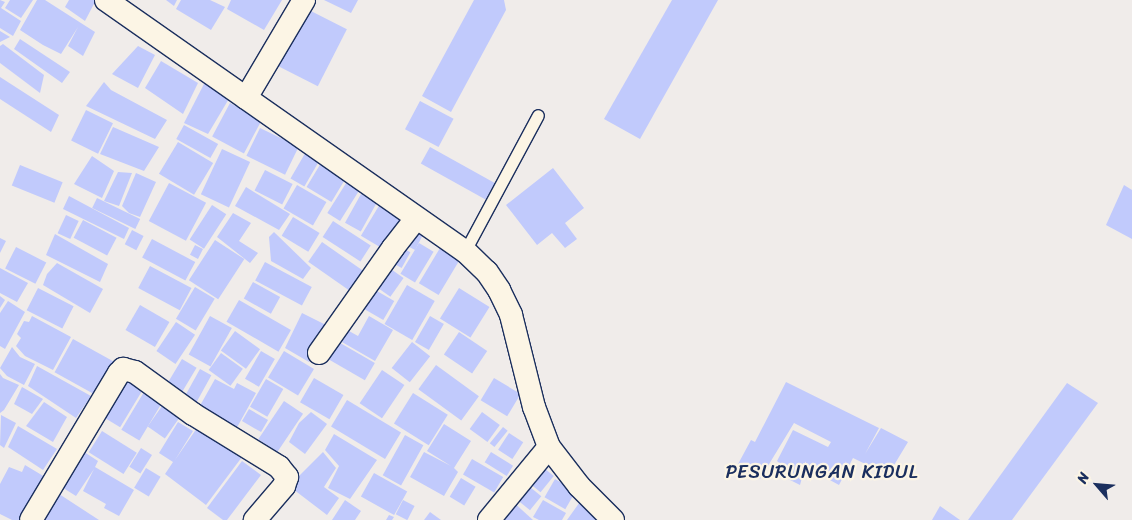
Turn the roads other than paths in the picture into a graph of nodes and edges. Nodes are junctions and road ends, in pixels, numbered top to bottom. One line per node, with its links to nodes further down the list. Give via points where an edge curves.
1 (304, 0): 3 (street)
2 (119, 4): 3 (street)
3 (249, 94): 5 (street)
4 (538, 115): 6 (lane)
5 (416, 219): 6 (street); 7 (street)
6 (465, 251): 8 (street, via 487,272 511,315 534,407)
7 (319, 353)
8 (550, 447): 11 (street); 12 (street, via 578,486)
9 (31, 520): 10 (street, via 119,372 128,369 279,467 287,477 284,486)
10 (255, 520)
11 (489, 520)
12 (613, 520)

